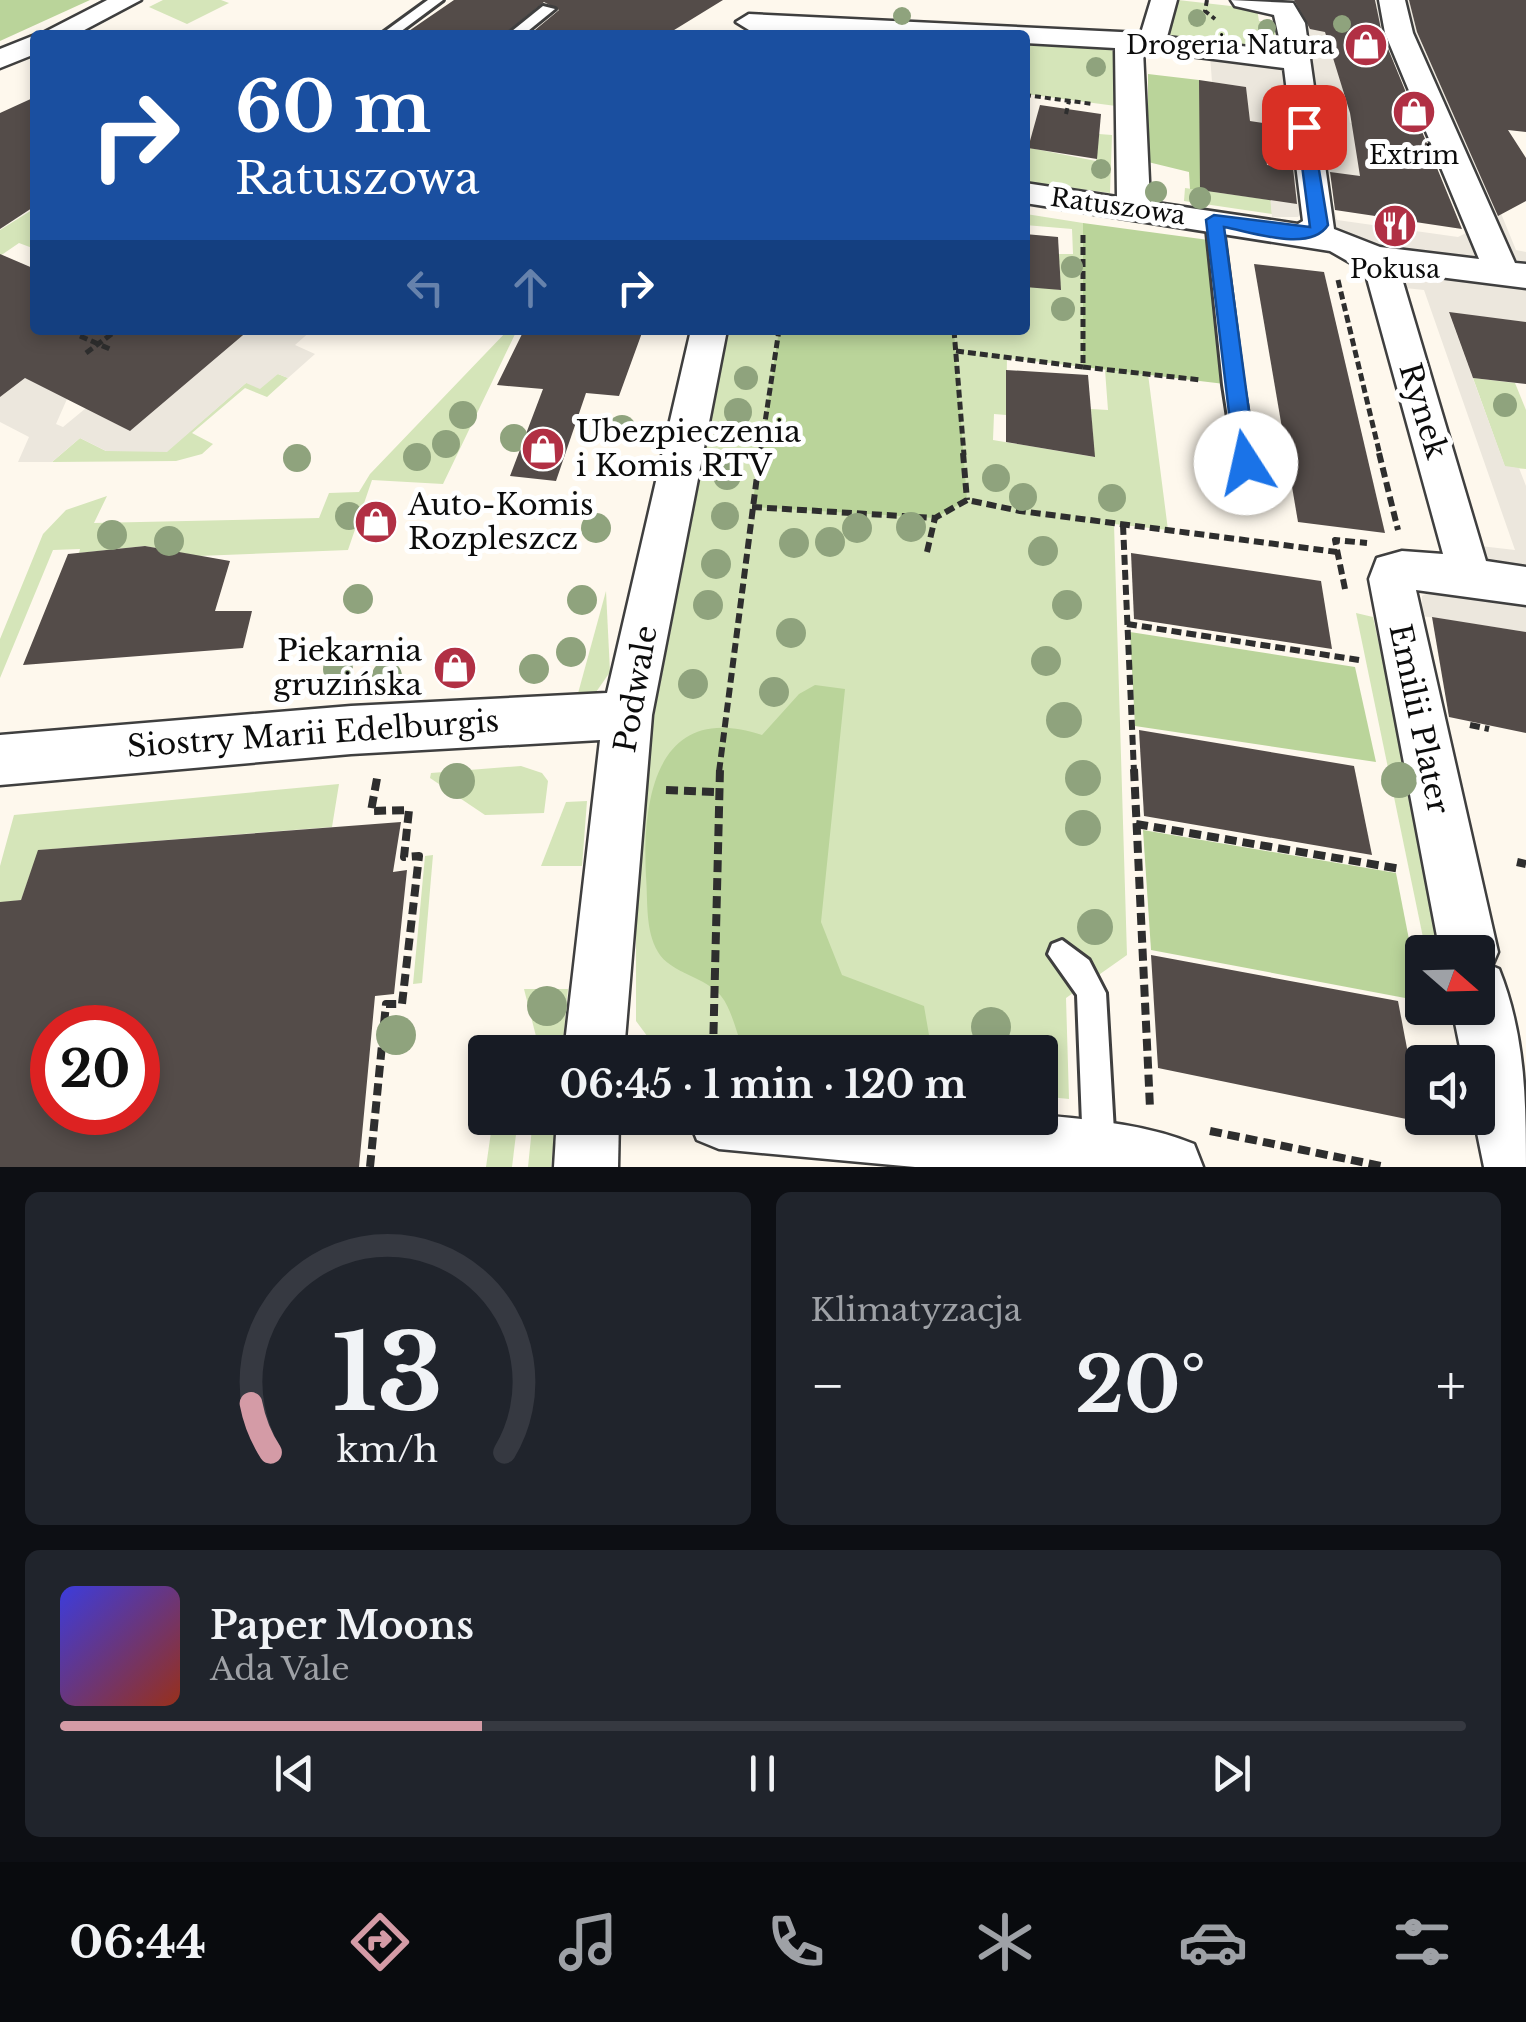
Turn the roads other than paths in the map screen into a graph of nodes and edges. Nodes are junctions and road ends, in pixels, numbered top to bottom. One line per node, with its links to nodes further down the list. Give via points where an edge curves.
1 (128, 0): 8 (street)
2 (437, 0): 9 (lane)
3 (1164, 0): 13 (street)
4 (1244, 0): 16 (street, via 1288,12)
5 (1392, 0): 22 (street, via 1400,33)
6 (548, 9): 10 (lane)
7 (748, 19): 11 (street)
8 (64, 30)
9 (394, 30)
10 (521, 30)
11 (944, 30)
12 (1030, 35): 13 (street)
13 (1140, 41): 16 (street); 18 (street)
14 (30, 46): 15 (street)
15 (0, 60)
16 (1294, 61): 20 (street, via 1320,225)
17 (1030, 194): 18 (street, Ratuszowa)
18 (1134, 208): 19 (street, Ratuszowa)
19 (1214, 220): 20 (street, Ratuszowa); 24 (lane)
20 (1304, 235): 21 (street, Ratuszowa, via 1347,244)
21 (1376, 262): 22 (street); 25 (street, Rynek)
22 (1514, 275)
23 (708, 335): 27 (street, Podwale)
24 (1252, 502)
25 (1459, 564): 26 (street); 29 (street, Emilii Plater, via 1402,569 1392,579)
26 (1526, 586)
27 (627, 715): 28 (street, Siostry Marii Edelburgis); 32 (street, Podwale)
28 (0, 760)
29 (1465, 935)
30 (1062, 954): 36 (lane, via 1090,994)
31 (1486, 1025): 38 (street)
32 (596, 1035)
33 (587, 1135): 37 (street)
34 (908, 1135): 36 (street)
35 (1161, 1143): 36 (street)
36 (1099, 1152)
37 (586, 1167)
38 (1516, 1167)

